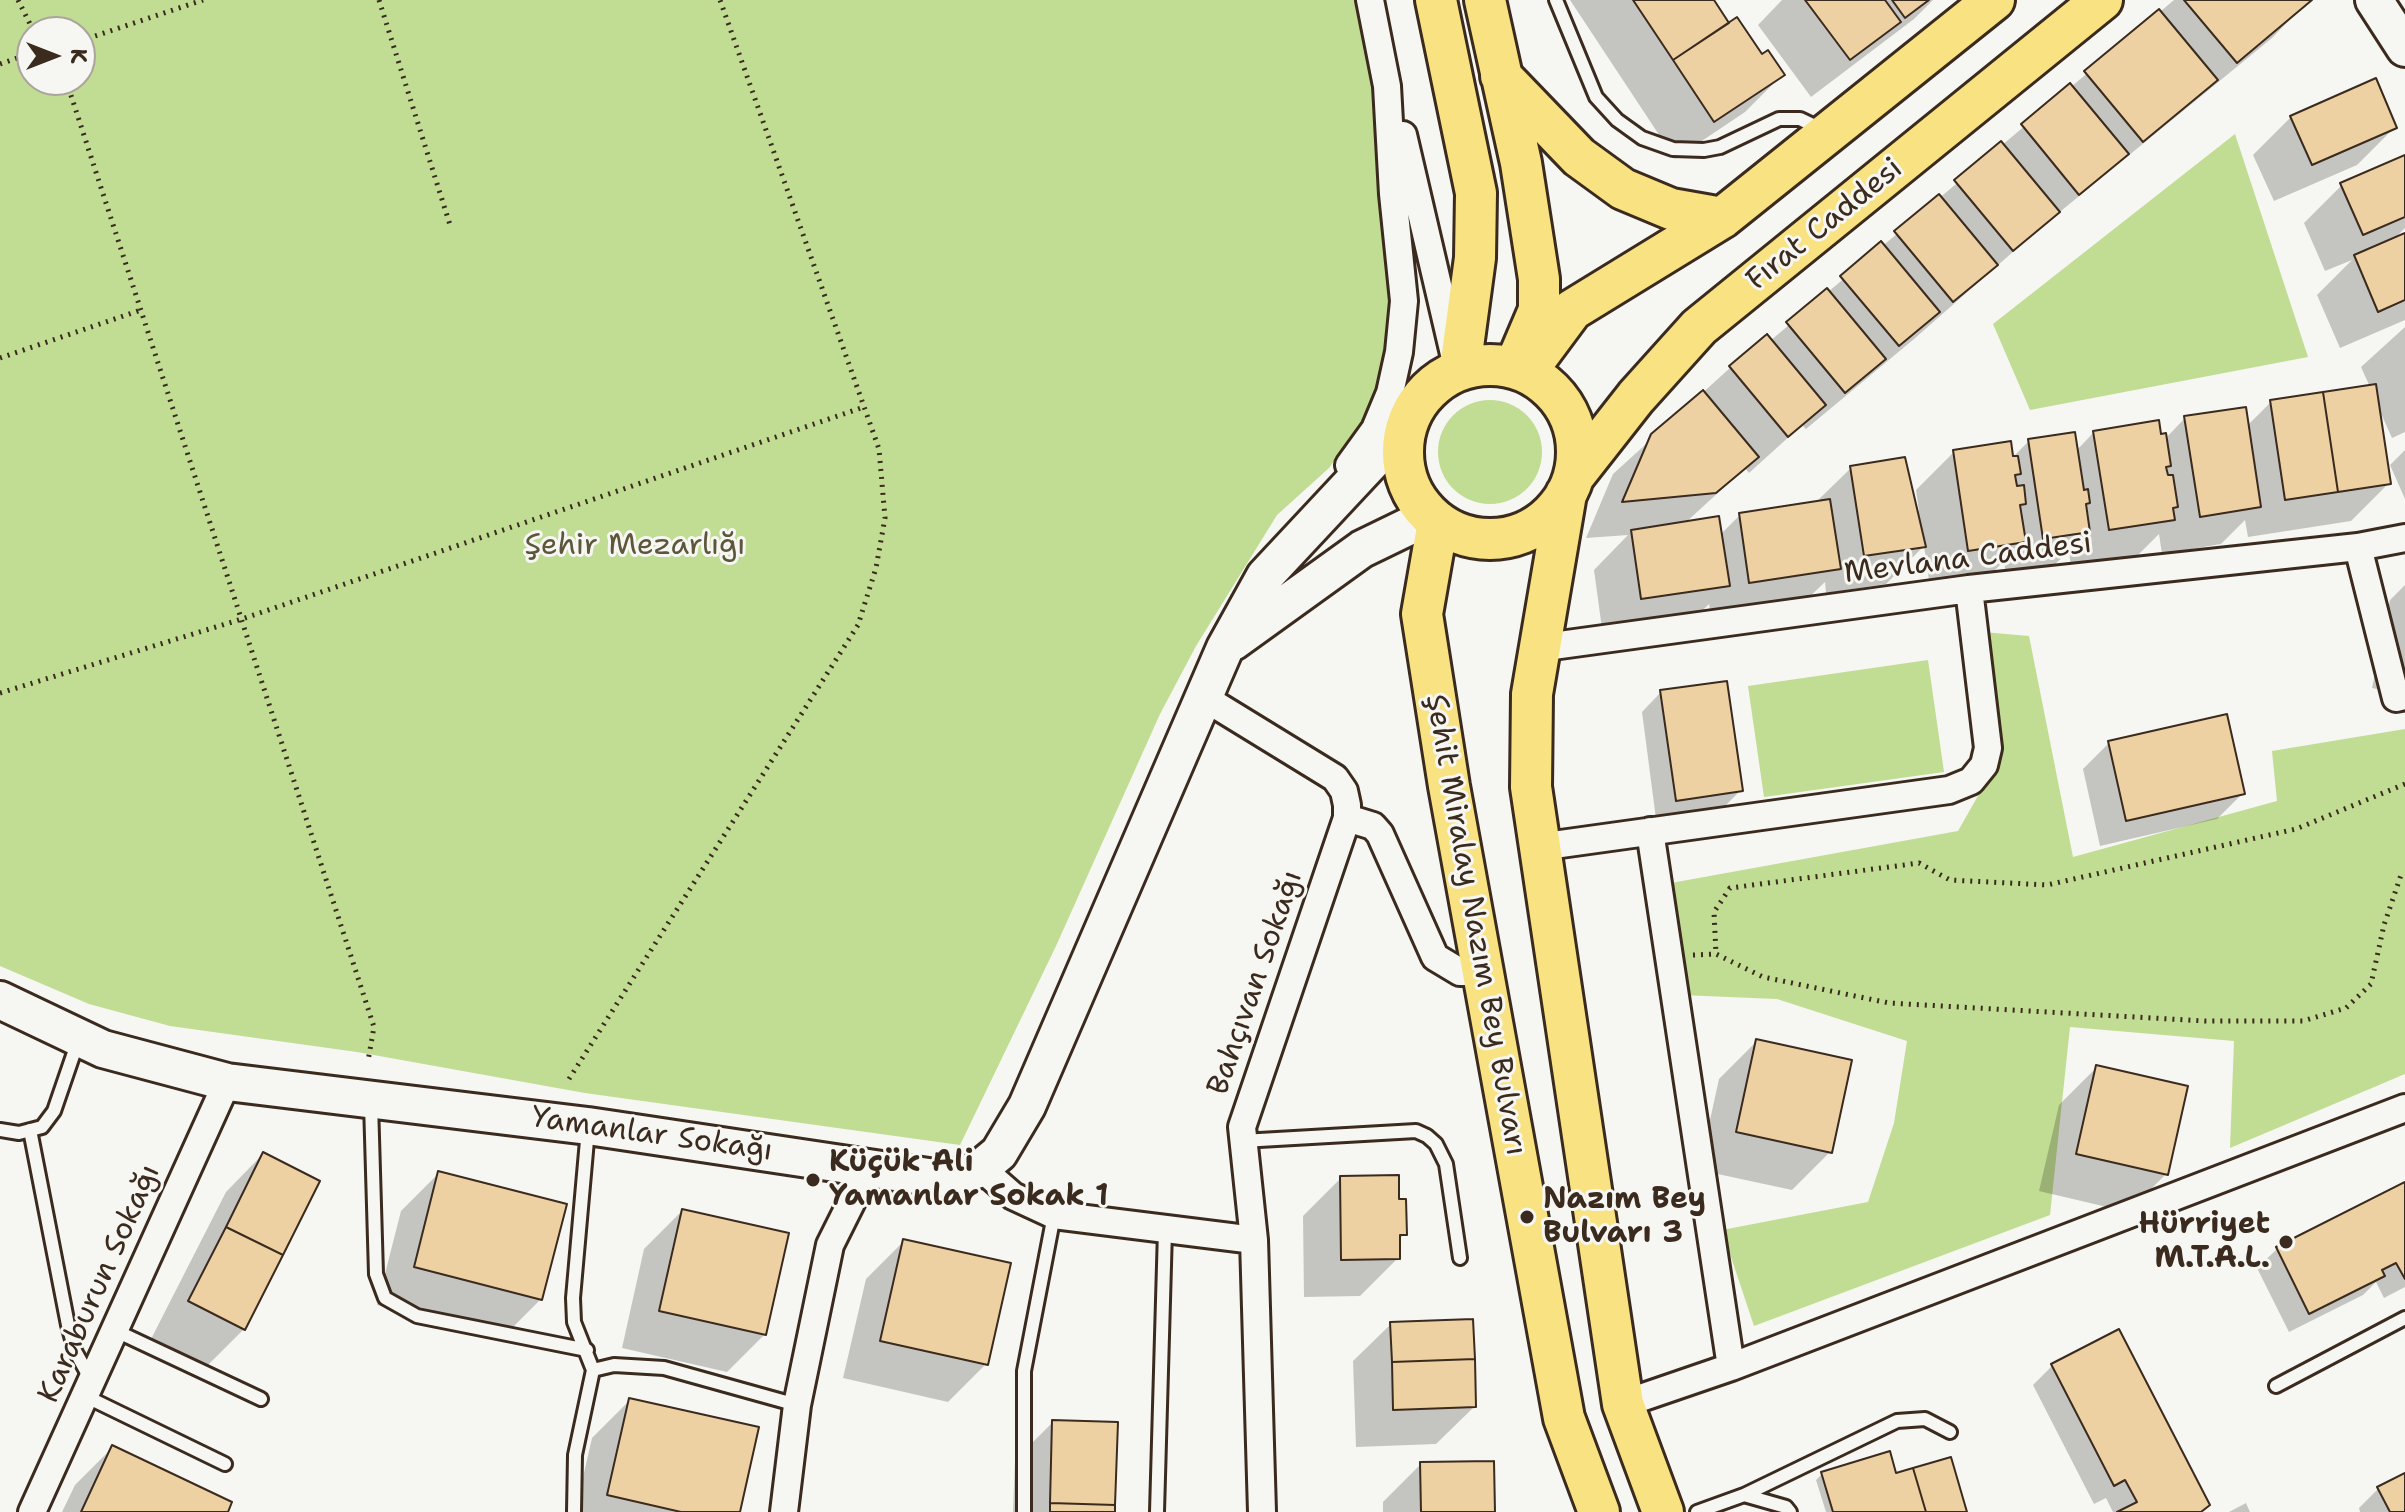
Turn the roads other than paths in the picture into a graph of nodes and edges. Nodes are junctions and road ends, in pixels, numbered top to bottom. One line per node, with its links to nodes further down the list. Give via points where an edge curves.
1 (1370, 0): 10 (street)
2 (1436, 0): 13 (main road, via 1476,193 1478,228)
3 (1485, 0): 9 (main road)
4 (1556, 0): 11 (lane, via 1596,97 1642,138 1673,149 1704,150 1791,118)
5 (1994, 0): 11 (main road)
6 (2102, 0): 16 (main road, Fırat Caddesi, via 1699,327 1636,397)
7 (2374, 0): 8 (street)
8 (2405, 48)
9 (1501, 76): 12 (main road, via 1579,157 1623,189 1671,209); 14 (main road, via 1521,163 1540,295)
10 (1387, 86): 13 (street, via 1395,101); 17 (street, via 1404,277 1399,352 1385,408 1346,469)
11 (1828, 133): 12 (main road)
12 (1722, 218): 14 (main road, via 1572,310)
13 (1459, 370): 14 (main road, via 1481,364); 15 (main road, via 1423,395)
14 (1520, 370): 16 (main road, via 1549,387 1571,421 1577,448)
15 (1407, 424): 17 (street); 18 (main road, via 1405,473 1417,501)
16 (1570, 485): 18 (main road, via 1544,520 1514,536 1469,537); 23 (main road)
17 (1336, 499): 22 (street, via 1265,576)
18 (1434, 519): 22 (street, via 1362,549); 29 (main road, Şehit Miralay Nazım Bey Bulvarı, via 1422,614)
19 (2405, 538): 20 (street, Mevlana Caddesi)
20 (2358, 547): 21 (street, Mevlana Caddesi); 24 (street, via 2396,698)
21 (1969, 589): 23 (street, Mevlana Caddesi); 27 (street, via 1988,748 1984,765 1971,781 1949,790)
22 (1225, 648): 25 (street)
23 (1538, 648): 28 (main road, via 1529,737)
24 (2405, 696)
25 (1203, 697): 26 (street, via 1335,778 1344,791); 40 (street, via 1027,1106 999,1153)
26 (1347, 818): 29 (street, via 1373,826 1380,834 1435,957 1460,972); 38 (street, Bahçıvan Sokağı, via 1244,1114)
27 (1650, 831): 28 (street); 48 (street)
28 (1539, 847): 53 (main road)
29 (1483, 972): 64 (main road, Şehit Miralay Nazım Bey Bulvarı, via 1564,1418)
30 (0, 1000): 31 (street, Yamanlar Sokağı)
31 (80, 1038): 32 (street, Yamanlar Sokağı); 37 (lane, via 54,1111 42,1127)
32 (227, 1082): 33 (street, Yamanlar Sokağı); 46 (street, Karaburun Sokağı)
33 (371, 1100): 35 (street, Yamanlar Sokağı); 47 (lane, via 376,1274 385,1298 417,1316)
34 (2405, 1108): 48 (street)
35 (588, 1126): 39 (street, Yamanlar Sokağı); 47 (lane, via 573,1298 574,1322)
36 (0, 1130): 37 (lane)
37 (30, 1130): 51 (lane, via 68,1325)
38 (1242, 1141): 43 (street, Bahçıvan Sokağı); 44 (lane, via 1416,1131 1427,1136 1446,1164)
39 (869, 1167): 40 (street, Yamanlar Sokağı, via 935,1178); 54 (street, via 830,1245)
40 (981, 1168): 41 (street, via 1013,1196)
41 (1054, 1215): 42 (street); 61 (lane, via 1024,1371)
42 (1165, 1230): 43 (street); 62 (lane)
43 (1254, 1240): 63 (street, Bahçıvan Sokağı)
44 (1460, 1258)
45 (2405, 1318): 50 (lane)
46 (114, 1330): 51 (street, Karaburun Sokağı); 52 (lane)
47 (587, 1350): 49 (lane)
48 (1731, 1367): 53 (street)
49 (593, 1370): 54 (lane, via 614,1365 664,1368); 59 (lane, via 575,1455)
50 (2276, 1386)
51 (88, 1388): 56 (lane); 58 (street, Karaburun Sokağı)
52 (261, 1399)
53 (1623, 1404): 65 (main road)
54 (797, 1405): 60 (street)
55 (1950, 1432): 57 (lane, via 1925,1419 1897,1421)
56 (225, 1464)
57 (1744, 1495): 66 (lane); 67 (lane)
58 (32, 1512)
59 (574, 1512)
60 (784, 1512)
61 (1024, 1512)
62 (1157, 1512)
63 (1262, 1512)
64 (1599, 1512)
65 (1663, 1512)
66 (1697, 1512)
67 (1790, 1512)

